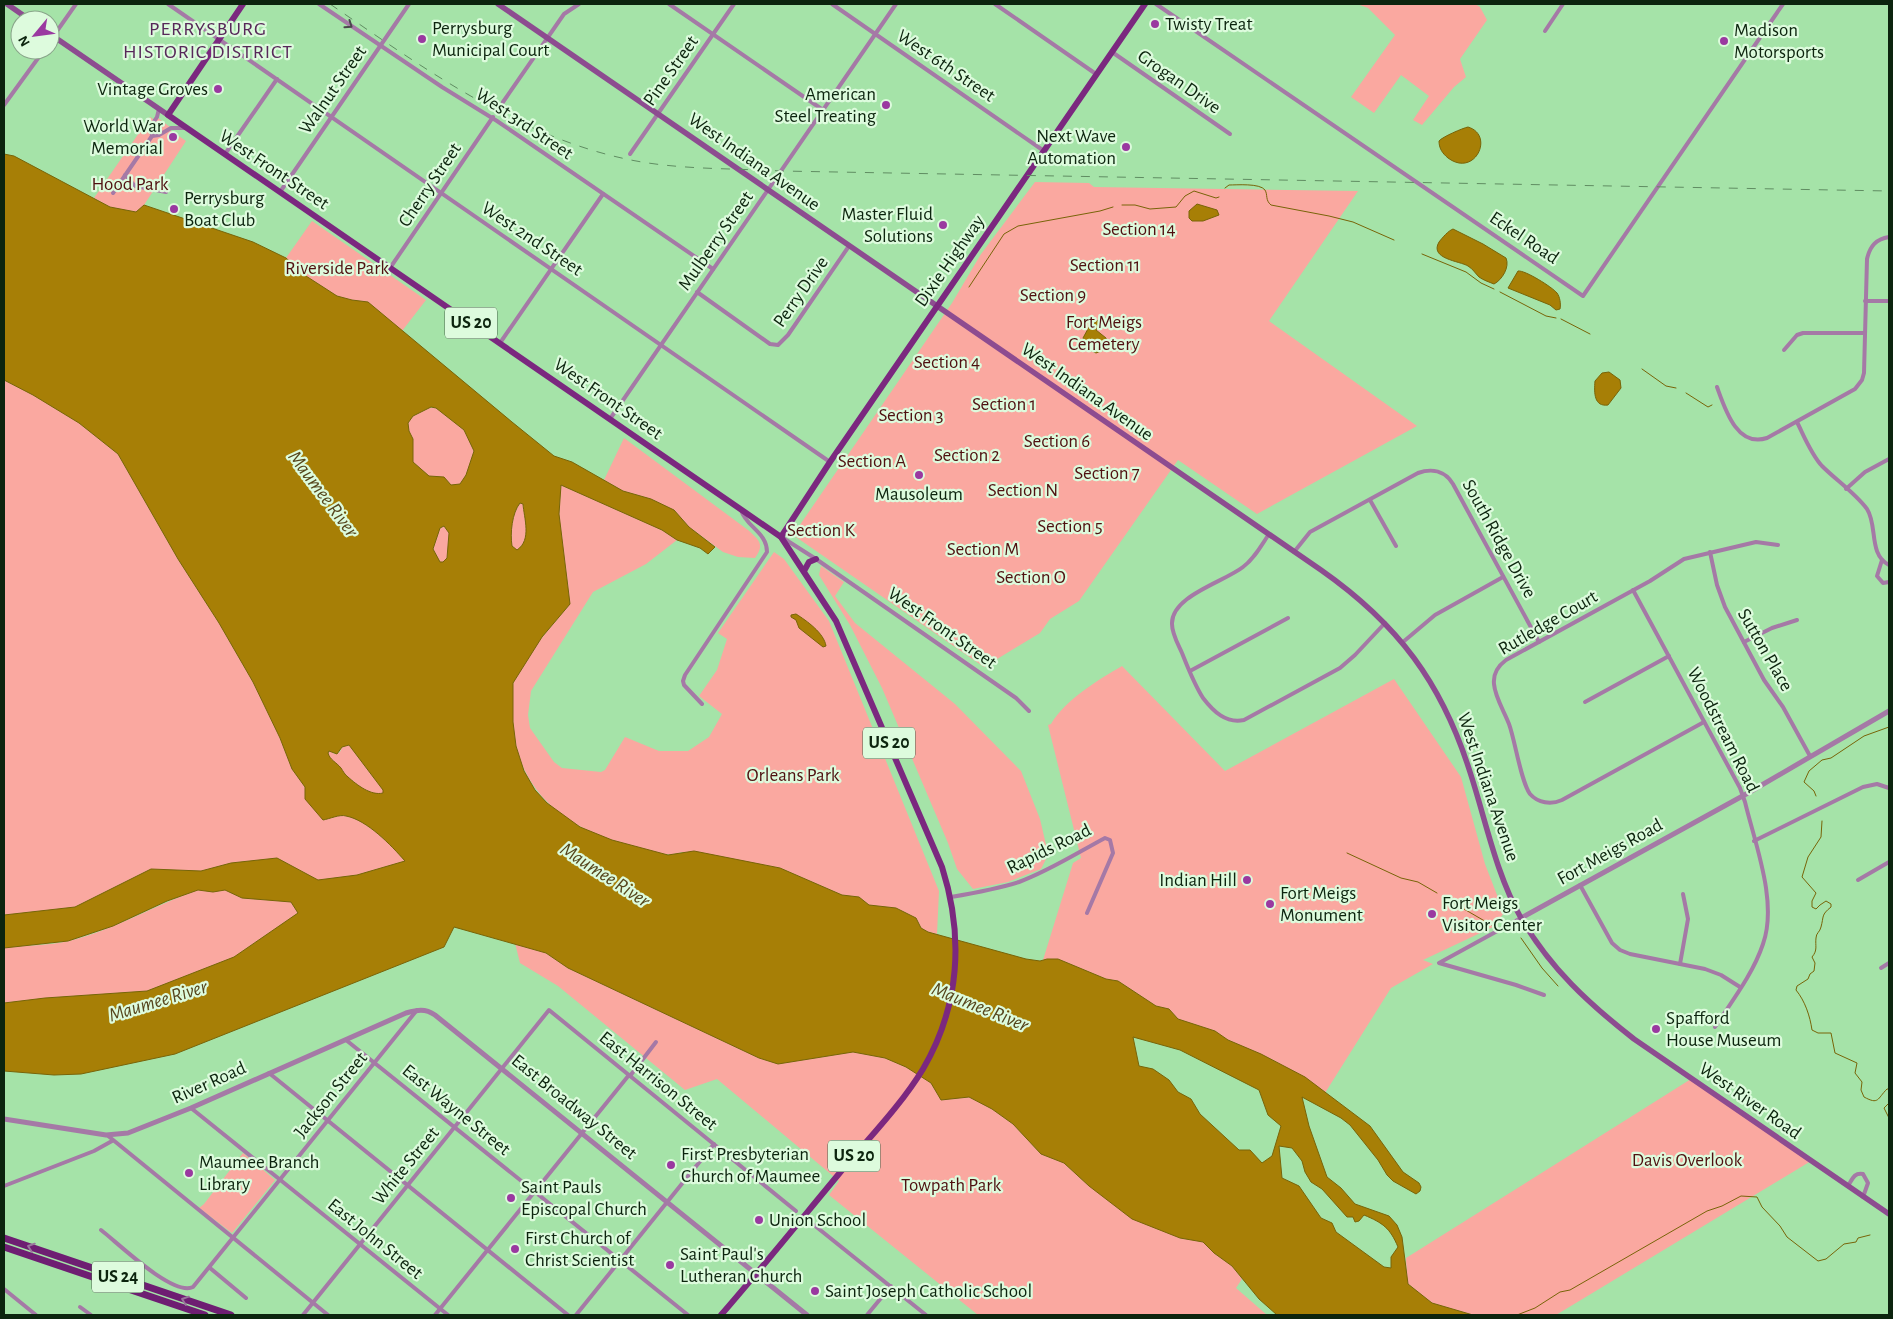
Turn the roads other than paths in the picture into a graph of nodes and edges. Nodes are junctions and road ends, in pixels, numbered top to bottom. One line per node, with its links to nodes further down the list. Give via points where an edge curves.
1 (76, 4): 17 (street)
2 (168, 4): 22 (street, West 2nd Street)
3 (243, 4): 22 (main road)
4 (319, 4): 24 (street, West 3rd Street, one-way to 24)
5 (409, 4): 24 (street, Walnut Street)
6 (498, 4): 21 (main road, West Indiana Avenue)
7 (579, 4): 21 (street, via 564,14)
8 (669, 4): 19 (street)
9 (734, 4): 19 (street, Pine Street)
10 (832, 4): 20 (street, West 6th Street)
11 (896, 4): 20 (street, Mulberry Street)
12 (995, 4): 27 (street)
13 (1145, 4): 25 (main road, Dixie Highway)
14 (1156, 4): 16 (street, Eckel Road, via 1583,296)
15 (1563, 4): 18 (street)
16 (1783, 4)
17 (60, 25)
18 (1545, 30)
19 (713, 34): 32 (street); 33 (street, Pine Street)
20 (875, 34): 32 (street, Mulberry Street); 40 (street, West 6th Street)
21 (548, 38): 29 (street); 33 (main road, West Indiana Avenue)
22 (219, 39): 28 (street, West 2nd Street); 34 (main road)
23 (60, 43): 31 (main road)
24 (380, 45): 35 (street, Walnut Street); 36 (street, West 3rd Street)
25 (1112, 52): 27 (main road, Dixie Highway); 38 (street, Grogan Drive)
26 (37, 60): 30 (street)
27 (1096, 74): 40 (main road, Dixie Highway)
28 (277, 80): 35 (street, West 2nd Street); 41 (street)
29 (503, 102)
30 (4, 105)
31 (159, 109): 34 (main road); 39 (street, via 151,126)
32 (823, 110): 44 (street, Mulberry Street)
33 (658, 114): 42 (street, Pine Street); 44 (main road, West Indiana Avenue)
34 (168, 115): 37 (main road, West Front Street / US 20)
35 (331, 117): 46 (street, Walnut Street); 48 (street, West 2nd Street)
36 (493, 118): 48 (street, Cherry Street); 49 (street, West 3rd Street)
37 (186, 128): 39 (street, via 171,128); 41 (main road, West Front Street / US 20)
38 (1230, 134)
39 (152, 136): 43 (street)
40 (1044, 151): 58 (main road, Dixie Highway)
41 (225, 154): 46 (main road, West Front Street / US 20)
42 (630, 154)
43 (125, 175): 45 (street, via 132,184); 47 (street)
44 (768, 190): 51 (main road, West Indiana Avenue); 54 (street, Mulberry Street)
45 (166, 192)
46 (280, 192): 52 (main road, West Front Street / US 20)
47 (113, 193)
48 (441, 193): 52 (street, Cherry Street); 53 (street, West 2nd Street)
49 (603, 194): 53 (street); 54 (street, West 3rd Street)
50 (1889, 237): 56 (street, via 1876,242 1868,252)
51 (849, 246): 55 (street, Perry Drive, via 788,336 778,345 770,344); 58 (main road, West Indiana Avenue)
52 (390, 268): 60 (main road, West Front Street / US 20)
53 (552, 269): 60 (street); 61 (street, West 2nd Street)
54 (713, 269): 55 (street, Mulberry Street)
55 (697, 292): 61 (street, Mulberry Street)
56 (1865, 301): 57 (street); 59 (street)
57 (1889, 301)
58 (937, 307): 67 (main road, Dixie Highway); 71 (main road, West Indiana Avenue)
59 (1864, 333): 62 (street, via 1803,333 1797,335); 65 (street, via 1864,373 1859,385 1851,393)
60 (500, 343): 64 (main road, West Front Street / US 20)
61 (661, 346): 64 (street, Mulberry Street); 67 (street, West 2nd Street)
62 (1784, 350)
63 (1717, 387): 65 (street, via 1736,427 1746,437 1762,440)
64 (610, 419): 70 (main road, West Front Street / US 20)
65 (1797, 422): 68 (street, via 1818,461)
66 (1889, 459): 68 (street, via 1865,472)
67 (830, 462): 72 (main road, Dixie Highway)
68 (1846, 489): 78 (street, via 1866,508 1875,546)
69 (1370, 500): 74 (street); 75 (street, South Ridge Drive, via 1310,532); 81 (street, South Ridge Drive, via 1421,472 1431,470 1444,474 1453,484)
70 (741, 509): 72 (main road, West Front Street / US 20); 93 (street, via 744,519 765,540 767,552 685,675 684,685)
71 (1269, 534): 75 (main road, West Indiana Avenue); 91 (street, via 1242,568 1183,601 1176,609 1172,629)
72 (781, 537): 77 (street, West Front Street); 80 (main road, US 20)
73 (1778, 545): 76 (street, Rutledge Court, via 1756,542)
74 (1396, 546)
75 (1294, 552): 86 (main road, West Indiana Avenue, via 1353,594)
76 (1710, 552): 83 (street, Rutledge Court, via 1678,562); 89 (street, Sutton Place, via 1720,594)
77 (816, 559): 80 (main road, via 809,562); 94 (street, West Front Street)
78 (1882, 560): 79 (street); 82 (street, via 1877,576 1882,583)
79 (1889, 565)
80 (804, 571): 105 (main road, US 20, via 844,636 927,831)
81 (1503, 577): 87 (street, via 1439,612); 88 (street, South Ridge Drive)
82 (1889, 582)
83 (1634, 590): 88 (street, Rutledge Court); 90 (street, Woodstream Road)
84 (1288, 618): 91 (street)
85 (1797, 620): 89 (street)
86 (1386, 623): 87 (main road, West Indiana Avenue); 91 (street, via 1340,668 1237,722 1227,720 1202,697)
87 (1402, 642): 107 (main road, West Indiana Avenue, via 1438,694 1454,728 1498,865)
88 (1540, 642): 96 (street, Rutledge Court, via 1503,662 1494,680 1526,784 1530,794 1538,800 1552,803 1562,800)
89 (1744, 642): 97 (street, Sutton Place)
90 (1669, 656): 92 (street); 96 (street, Woodstream Road)
91 (1190, 671)
92 (1585, 702)
93 (702, 704)
94 (1029, 710)
95 (1889, 711): 97 (street, Fort Meigs Road)
96 (1704, 722): 99 (street, Woodstream Road)
97 (1810, 756): 99 (street, Fort Meigs Road)
98 (1889, 788): 100 (street, via 1877,784 1863,787)
99 (1743, 796): 100 (street, Woodstream Road); 103 (street, Fort Meigs Road)
100 (1754, 841): 111 (street, Woodstream Road, via 1767,891 1768,922 1760,952)
101 (1889, 862): 102 (street)
102 (1858, 880)
103 (1580, 885): 107 (street, Fort Meigs Road); 109 (street, via 1617,948 1630,954)
104 (1683, 894): 109 (street, via 1688,919)
105 (951, 897): 106 (street, Rapids Road, via 987,891 1030,877 1105,838 1110,840 1114,853); 148 (main road, US 20, via 955,975 942,1028 923,1069)
106 (1086, 913)
107 (1521, 918): 112 (street, Fort Meigs Road, via 1439,963); 133 (main road, West River Road, via 1553,965 1595,1009)
108 (1889, 963): 110 (street)
109 (1680, 964): 111 (street, via 1714,972)
110 (1881, 968)
111 (1740, 987): 115 (street, Woodstream Road)
112 (1544, 996)
113 (417, 1010): 116 (street, River Road); 118 (street, Jackson Street); 119 (street, East Broadway Street, via 427,1010 435,1015)
114 (549, 1010): 119 (street, White Street); 121 (street, East Harrison Street)
115 (1716, 1027)
116 (346, 1040): 118 (street, East Wayne Street); 120 (street, River Road)
117 (656, 1042): 121 (street)
118 (375, 1062): 124 (street, Jackson Street); 125 (street, East Wayne Street)
119 (502, 1068): 125 (street, White Street); 126 (street, East Broadway Street)
120 (269, 1074): 122 (street, River Road); 124 (street)
121 (630, 1075): 126 (street); 129 (street, East Harrison Street)
122 (191, 1108): 127 (street, River Road, via 136,1131); 130 (street, East John Street)
123 (4, 1120): 127 (street, River Road)
124 (327, 1121): 130 (street, Jackson Street); 132 (street)
125 (454, 1127): 132 (street, White Street); 134 (street, East Wayne Street)
126 (582, 1133): 134 (street); 136 (street, East Broadway Street)
127 (106, 1135): 128 (street)
128 (112, 1140): 131 (street, via 94,1151); 142 (street)
129 (714, 1144): 136 (street); 137 (street, East Harrison Street)
130 (280, 1180): 142 (street, Jackson Street); 143 (street, East John Street)
131 (4, 1186)
132 (408, 1186): 143 (street, White Street); 145 (street)
133 (1848, 1186): 135 (main road, West River Road); 135 (street, via 1854,1176 1863,1174 1868,1183)
134 (534, 1192): 145 (street); 146 (street, East Wayne Street)
135 (1863, 1197): 138 (main road, West River Road)
136 (668, 1202): 146 (street); 148 (street, East Broadway Street)
137 (796, 1211)
138 (1889, 1214)
139 (810, 1221): 149 (street)
140 (102, 1230): 147 (street, Jackson Street, via 160,1277 183,1288 190,1288)
141 (4, 1238): 158 (highway, US 24, one-way to 141)
142 (233, 1238): 147 (street, Jackson Street); 152 (street)
143 (360, 1244): 152 (street, White Street); 154 (street, East John Street)
144 (4, 1247): 157 (highway, US 24)
145 (487, 1250): 154 (street); 163 (street)
146 (620, 1261): 164 (street); 165 (street, East Wayne Street)
147 (210, 1268): 151 (street)
148 (756, 1273): 166 (main road, US 20); 167 (street, East Broadway Street)
149 (890, 1286): 168 (street); 169 (street)
150 (4, 1289): 155 (street)
151 (246, 1298)
152 (313, 1303): 159 (street, White Street); 160 (street)
153 (80, 1307): 156 (street)
154 (440, 1309): 161 (street); 162 (street, East John Street)
155 (36, 1315)
156 (91, 1315)
157 (206, 1315)
158 (231, 1315)
159 (303, 1315)
160 (328, 1315)
161 (435, 1315)
162 (448, 1315)
163 (568, 1315)
164 (576, 1315)
165 (688, 1315)
166 (721, 1315)
167 (807, 1315)
168 (868, 1315)
169 (926, 1315)

